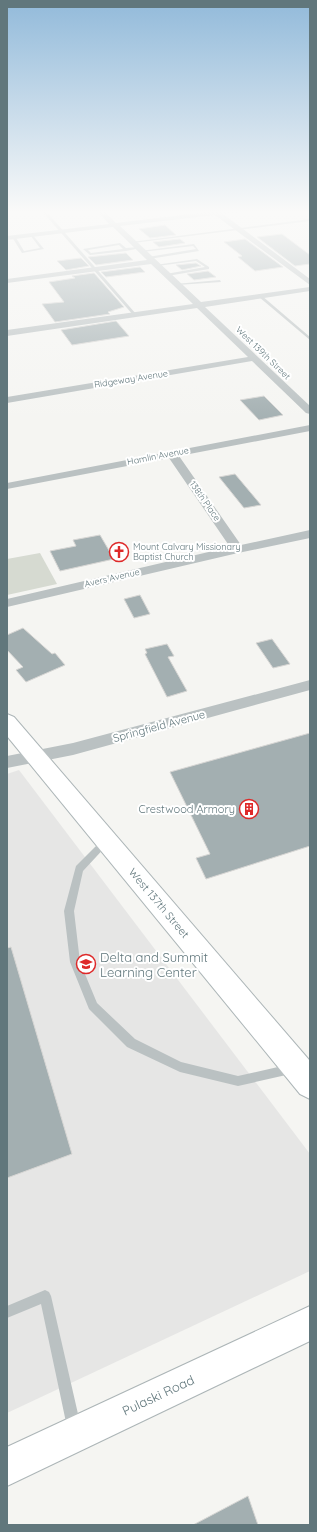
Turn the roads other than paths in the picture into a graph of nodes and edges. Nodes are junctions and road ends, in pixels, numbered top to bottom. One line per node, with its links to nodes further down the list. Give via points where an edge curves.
1 (106, 281): 8 (lane)
2 (174, 281): 4 (street, West 139th Street)
3 (211, 281): 4 (lane)
4 (177, 284): 7 (street, West 139th Street)
5 (310, 289): 6 (street)
6 (260, 296): 7 (street); 10 (lane)
7 (199, 305): 8 (street); 11 (street, West 139th Street)
8 (136, 314): 9 (street)
9 (7, 333)
10 (310, 339)
11 (255, 358): 12 (street, Ridgeway Avenue); 13 (street, West 139th Street)
12 (7, 400)
13 (310, 411)
14 (310, 428): 15 (street, Hamlin Avenue)
15 (172, 454): 16 (street, Hamlin Avenue); 18 (street, 138th Place)
16 (7, 486)
17 (310, 534): 18 (street, Avers Avenue)
18 (238, 549): 19 (street, Avers Avenue)
19 (7, 603)
20 (310, 685): 22 (street, Springfield Avenue, via 73,749)
21 (7, 722): 22 (main road, West 137th Street)
22 (36, 756): 23 (street, Springfield Avenue); 24 (main road, West 137th Street)
23 (7, 762)
24 (107, 840): 25 (main road, West 137th Street); 25 (lane, via 79,869 69,911 75,962 94,1006 131,1043 180,1068 238,1082)
25 (303, 1076)
26 (7, 1312): 28 (lane, via 45,1296)
27 (310, 1323): 28 (main road, Pulaski Road)
28 (76, 1434): 29 (main road, Pulaski Road)
29 (7, 1467)

